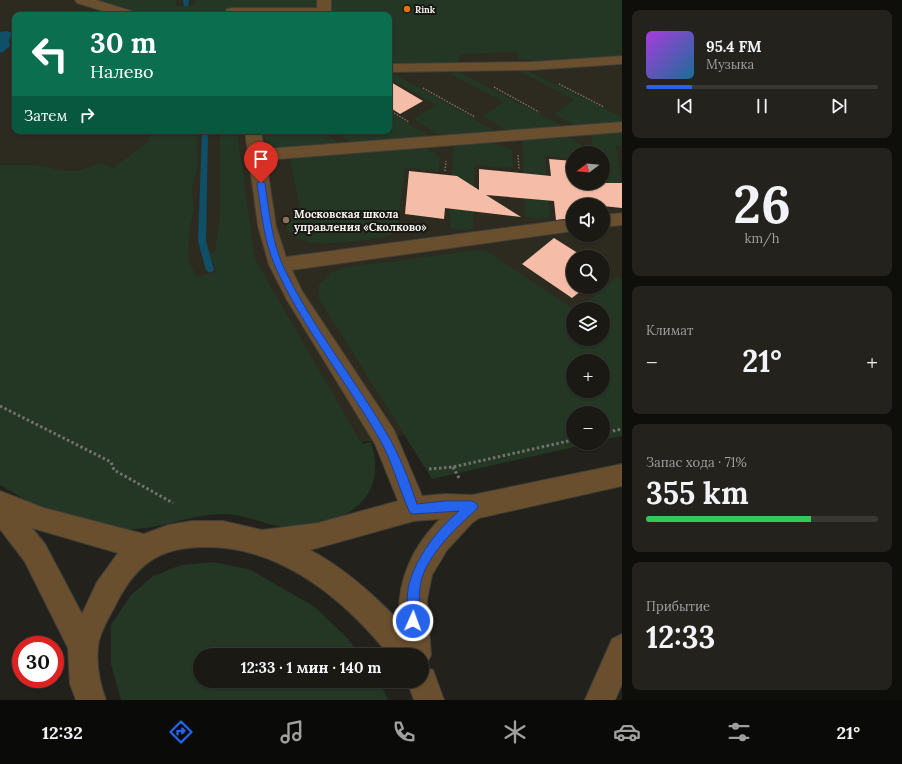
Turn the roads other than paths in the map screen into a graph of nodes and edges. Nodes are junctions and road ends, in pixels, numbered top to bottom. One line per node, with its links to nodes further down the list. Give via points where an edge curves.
1 (82, 0): 4 (street)
2 (324, 0): 3 (street, via 324,12)
3 (232, 9)
4 (120, 12)
5 (622, 60): 6 (street, via 531,66)
6 (392, 68)
7 (622, 127): 9 (street)
8 (253, 134): 9 (street)
9 (257, 155): 13 (street, via 267,226)
10 (622, 219): 11 (street)
11 (610, 220)
12 (566, 226): 13 (street)
13 (279, 265): 18 (street, via 294,295 384,438)
14 (622, 475): 16 (street)
15 (0, 503): 20 (street, via 44,520)
16 (472, 506): 18 (street); 23 (street, via 451,525 427,556 414,585)
17 (0, 508): 21 (street, via 34,554)
18 (414, 509): 19 (street, via 318,536)
19 (260, 542): 20 (street, via 230,535 203,533 176,536); 22 (street, via 290,554 364,604)
20 (146, 548): 21 (street, via 124,566 104,594)
21 (83, 646): 26 (street, via 85,684)
22 (403, 648)
23 (415, 648)
24 (622, 649): 28 (street)
25 (425, 688): 27 (street)
26 (91, 700)
27 (429, 700)
28 (600, 700)

